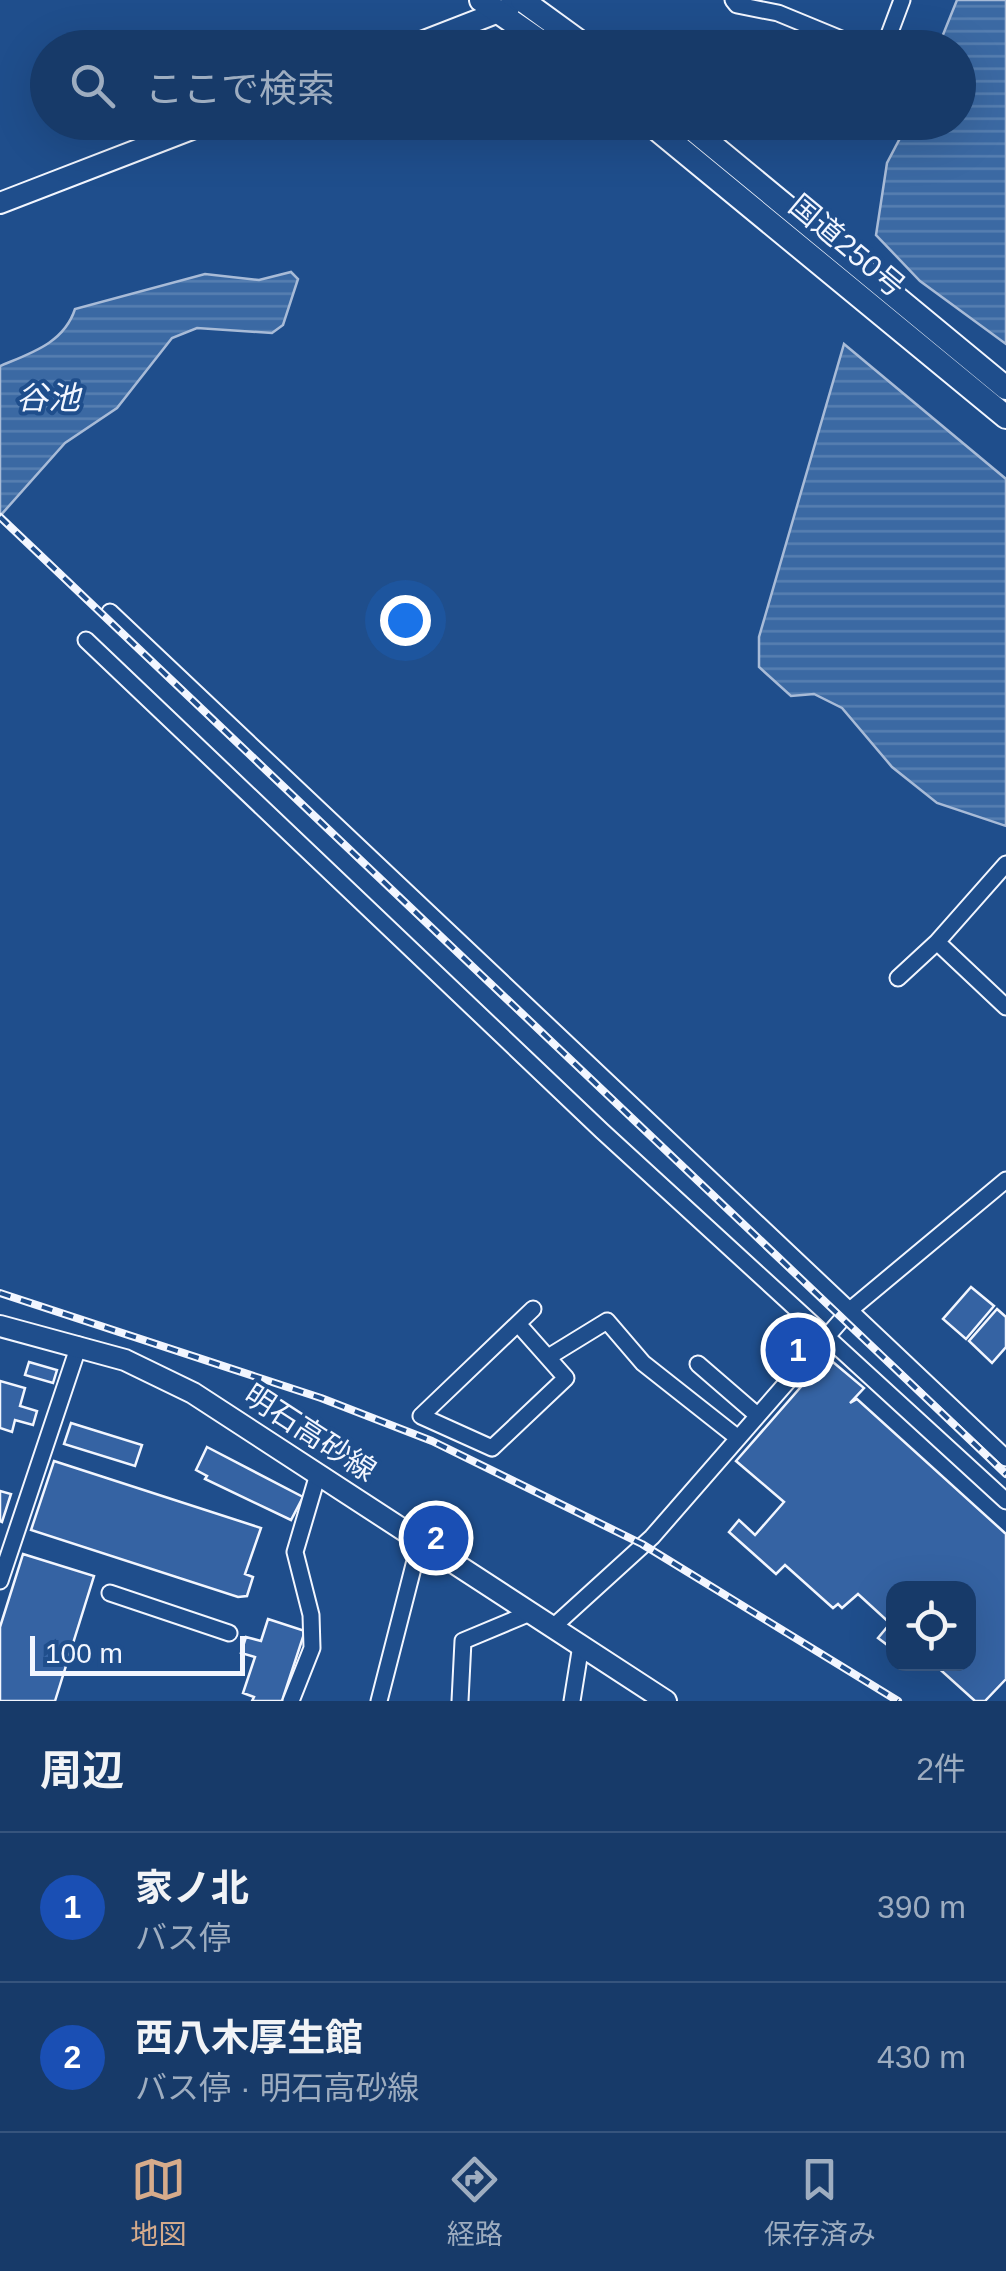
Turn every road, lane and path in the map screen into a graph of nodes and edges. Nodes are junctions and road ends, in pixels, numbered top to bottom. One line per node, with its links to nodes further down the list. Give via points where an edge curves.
1 (525, 0): 4 (main road); 7 (highway)
2 (733, 0): 8 (street)
3 (902, 0): 9 (street)
4 (490, 6): 5 (main road); 6 (highway)
5 (442, 30)
6 (524, 30)
7 (564, 30)
8 (819, 30)
9 (891, 30)
10 (163, 140): 13 (main road)
11 (670, 140): 15 (highway, 国道250号)
12 (706, 140): 14 (highway, 国道250号)
13 (0, 203)
14 (1006, 388)
15 (1006, 418)
16 (110, 612): 24 (street)
17 (86, 640): 27 (street)
18 (1006, 864): 19 (street)
19 (938, 942): 20 (street); 21 (street)
20 (898, 978)
21 (1003, 999)
22 (1006, 1180): 24 (street)
23 (533, 1309): 25 (street)
24 (850, 1310): 27 (street); 33 (street)
25 (518, 1325): 29 (street); 29 (street, via 422,1416 492,1448 566,1378)
26 (0, 1326): 28 (main road, 明石高砂線)
27 (823, 1337): 31 (street); 35 (street)
28 (78, 1344): 34 (main road, 明石高砂線, via 193,1392); 36 (street)
29 (550, 1356): 32 (street, via 607,1322 644,1363)
30 (698, 1364): 31 (street)
31 (757, 1415): 32 (street)
32 (738, 1438): 41 (street, via 652,1537)
33 (1006, 1458)
34 (318, 1474): 37 (main road, 明石高砂線); 44 (street, via 295,1552 312,1648)
35 (1006, 1501)
36 (7, 1536): 38 (street)
37 (420, 1542): 40 (main road, 明石高砂線); 45 (street)
38 (0, 1580)
39 (110, 1593): 42 (street)
40 (530, 1614): 41 (main road, 明石高砂線); 46 (street, via 464,1642)
41 (553, 1627): 43 (main road, 明石高砂線)
42 (229, 1633)
43 (581, 1645): 47 (street); 48 (main road, 明石高砂線)
44 (291, 1701)
45 (378, 1701)
46 (460, 1701)
47 (572, 1701)
48 (666, 1701)

